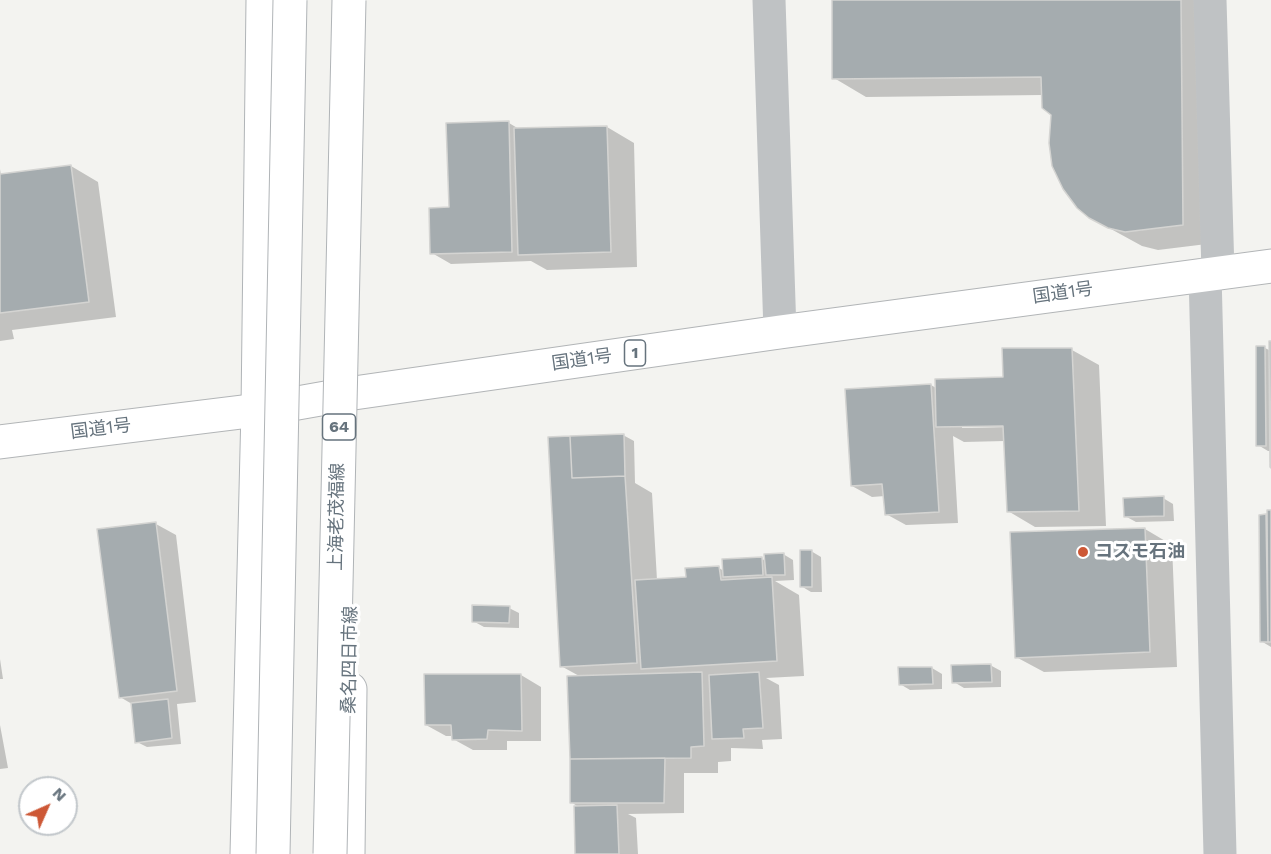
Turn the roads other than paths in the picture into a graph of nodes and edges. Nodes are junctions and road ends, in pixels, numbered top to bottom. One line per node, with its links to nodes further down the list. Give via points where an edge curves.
1 (263, 0): 11 (main road)
2 (290, 0): 14 (main road, bridge)
3 (349, 0): 15 (main road, 上海老茂福線 / 64, bridge)
4 (361, 0): 10 (main road, 桑名四日市線)
5 (769, 0): 9 (street)
6 (1209, 0): 8 (street)
7 (1271, 266): 8 (main road, 国道1号 / 1)
8 (1211, 273): 9 (main road, 国道1号 / 1); 17 (street)
9 (780, 332): 10 (main road, 国道1号 / 1)
10 (354, 393): 11 (main road, 国道1号 / 1); 16 (main road, 桑名四日市線)
11 (258, 410): 12 (main road, 国道1号 / 1); 13 (main road)
12 (0, 442)
13 (247, 854)
14 (273, 854)
15 (330, 854)
16 (348, 854)
17 (1220, 854)

